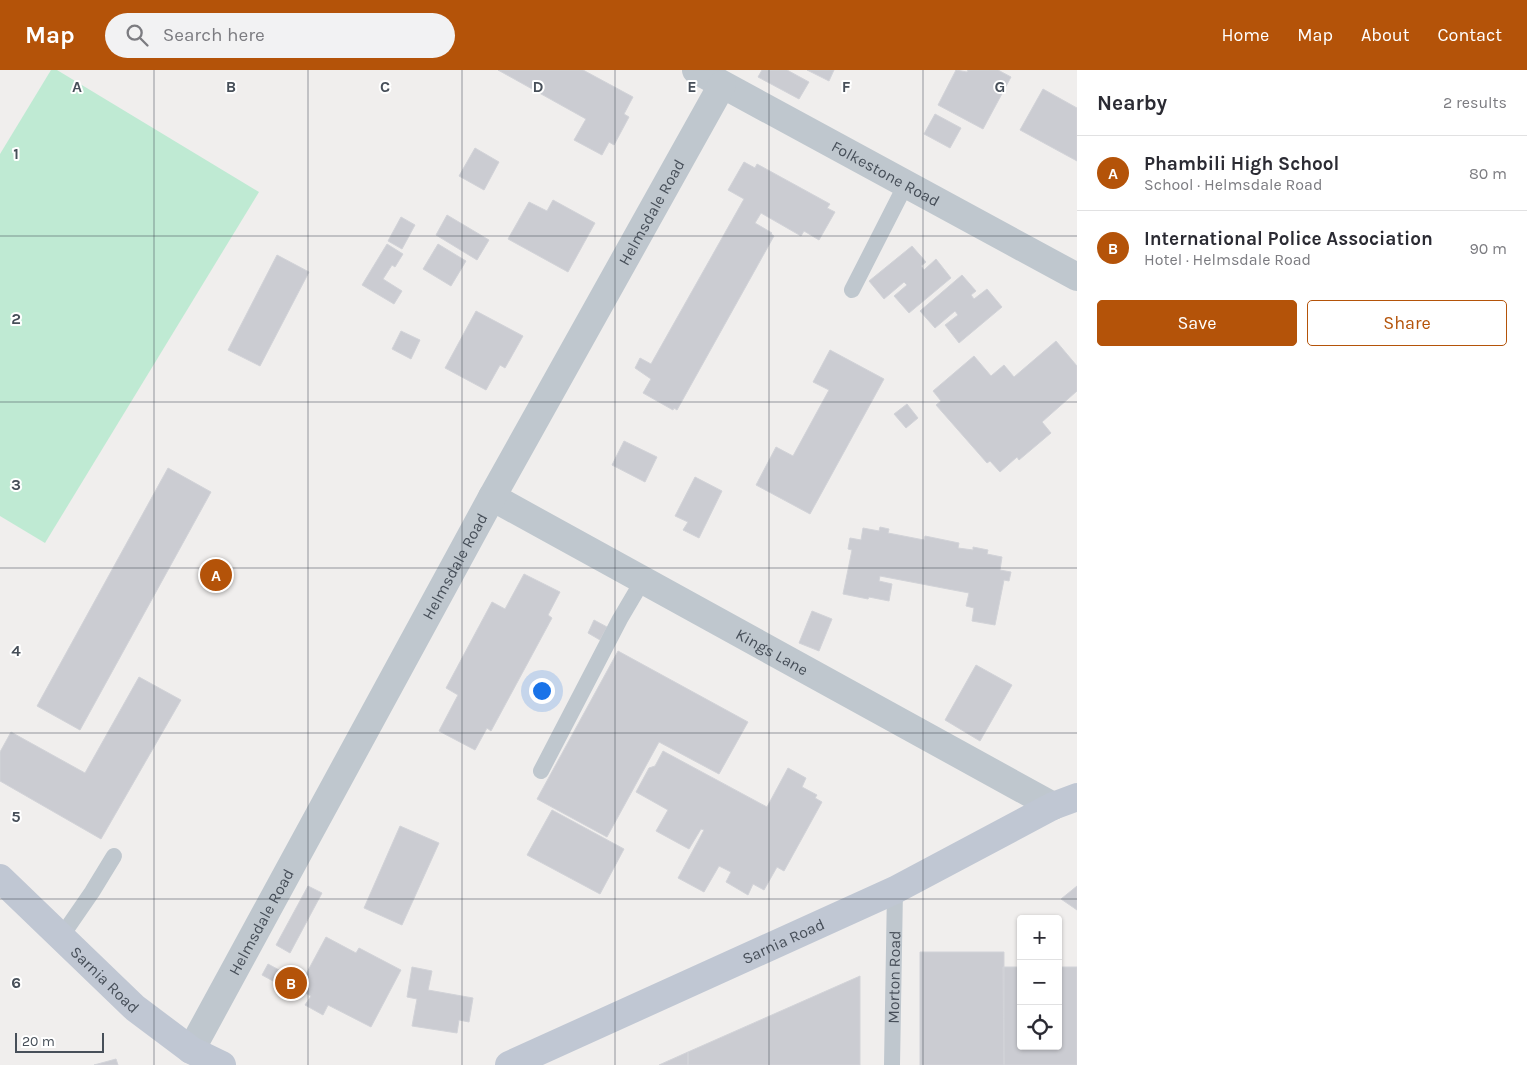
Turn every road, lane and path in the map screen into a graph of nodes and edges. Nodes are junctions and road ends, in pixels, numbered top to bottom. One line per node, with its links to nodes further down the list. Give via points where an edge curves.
1 (696, 70): 2 (street, Folkestone Road)
2 (722, 84): 3 (street, Folkestone Road); 6 (street, Helmsdale Road)
3 (906, 184): 4 (street, Folkestone Road); 5 (lane)
4 (1077, 277)
5 (852, 290)
6 (492, 497): 7 (street, Kings Lane); 15 (street, Helmsdale Road)
7 (643, 580): 8 (lane); 10 (street, Kings Lane)
8 (541, 771)
9 (1077, 784): 10 (main road, Sarnia Road)
10 (1065, 802): 13 (main road, Sarnia Road)
11 (114, 856): 14 (lane)
12 (0, 878): 14 (main road, Sarnia Road)
13 (895, 890): 17 (main road, Sarnia Road); 18 (lane, Morton Road)
14 (61, 937): 15 (main road, Sarnia Road, via 135,1008)
15 (191, 1050): 16 (main road, Sarnia Road)
16 (222, 1065)
17 (509, 1065)
18 (892, 1065)

